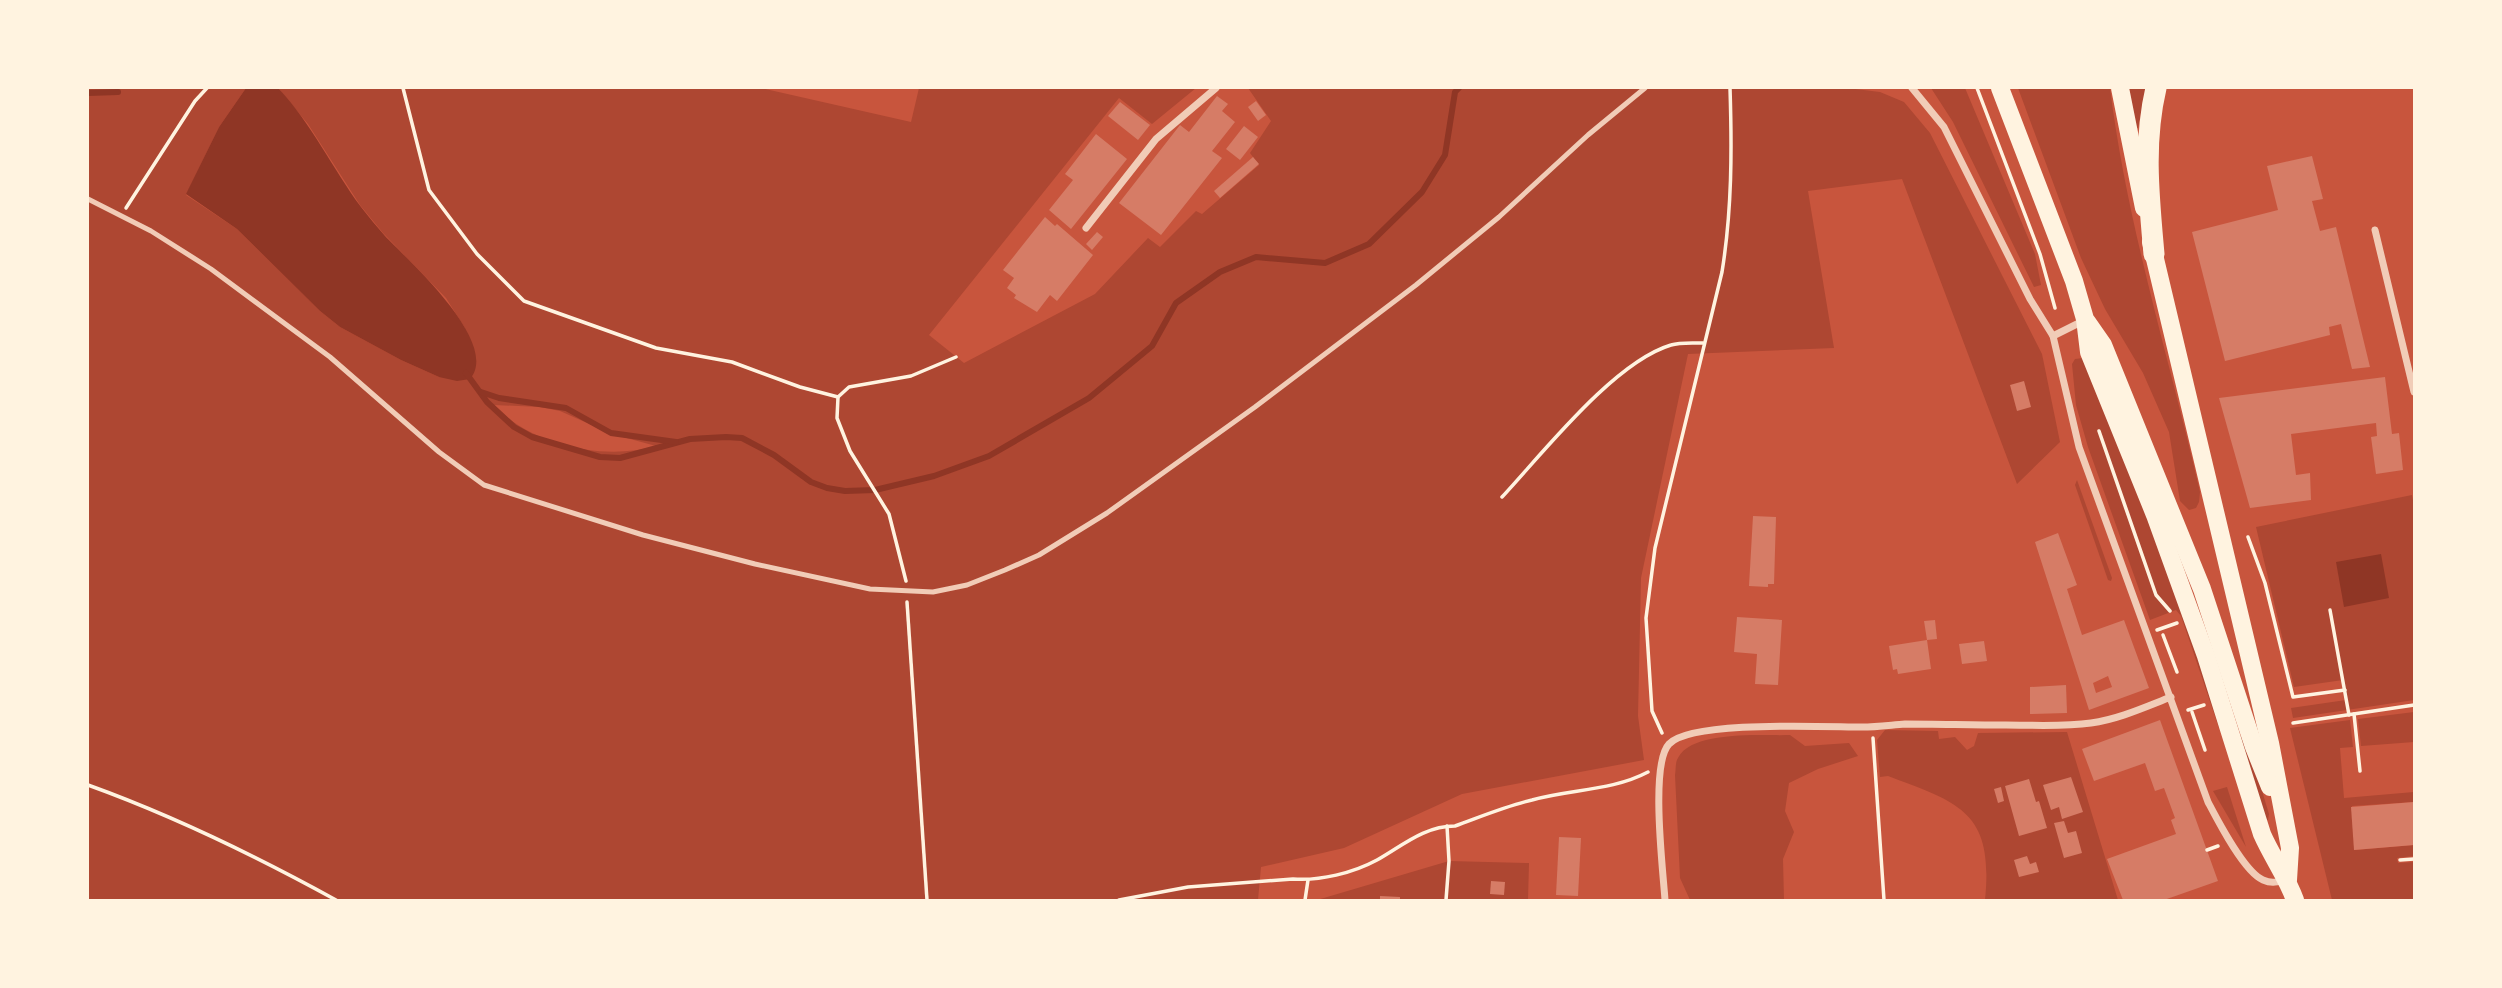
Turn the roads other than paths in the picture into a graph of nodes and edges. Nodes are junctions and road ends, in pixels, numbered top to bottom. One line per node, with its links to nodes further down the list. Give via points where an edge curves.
1 (1216, 88): 8 (street, via 1156,139)
2 (1645, 88): 7 (lane, via 1426,278 1107,513 1005,570 933,592 870,589 755,564 643,536 484,485 439,452 330,356 186,251)
3 (1912, 88): 12 (street, via 1944,127)
4 (2000, 88): 11 (main road)
5 (2120, 88): 10 (main road)
6 (2156, 88): 10 (highway, via 2146,167)
7 (88, 199)
8 (1086, 228)
9 (2375, 230): 13 (street)
10 (2154, 254): 15 (main road, via 2266,727)
11 (2085, 319): 12 (street); 15 (main road, via 2103,345 2202,589); 16 (main road, via 2089,352 2185,595 2262,834)
12 (2053, 336): 14 (street, via 2079,447)
13 (2414, 392)
14 (2171, 697): 16 (street, via 2202,788 2230,841 2261,880); 17 (street, via 2089,723 1787,726 1687,734 1668,744 1660,766)
15 (2285, 826): 16 (main road, via 2290,848)
16 (2288, 880): 18 (main road)
17 (1665, 901)
18 (2295, 901)

